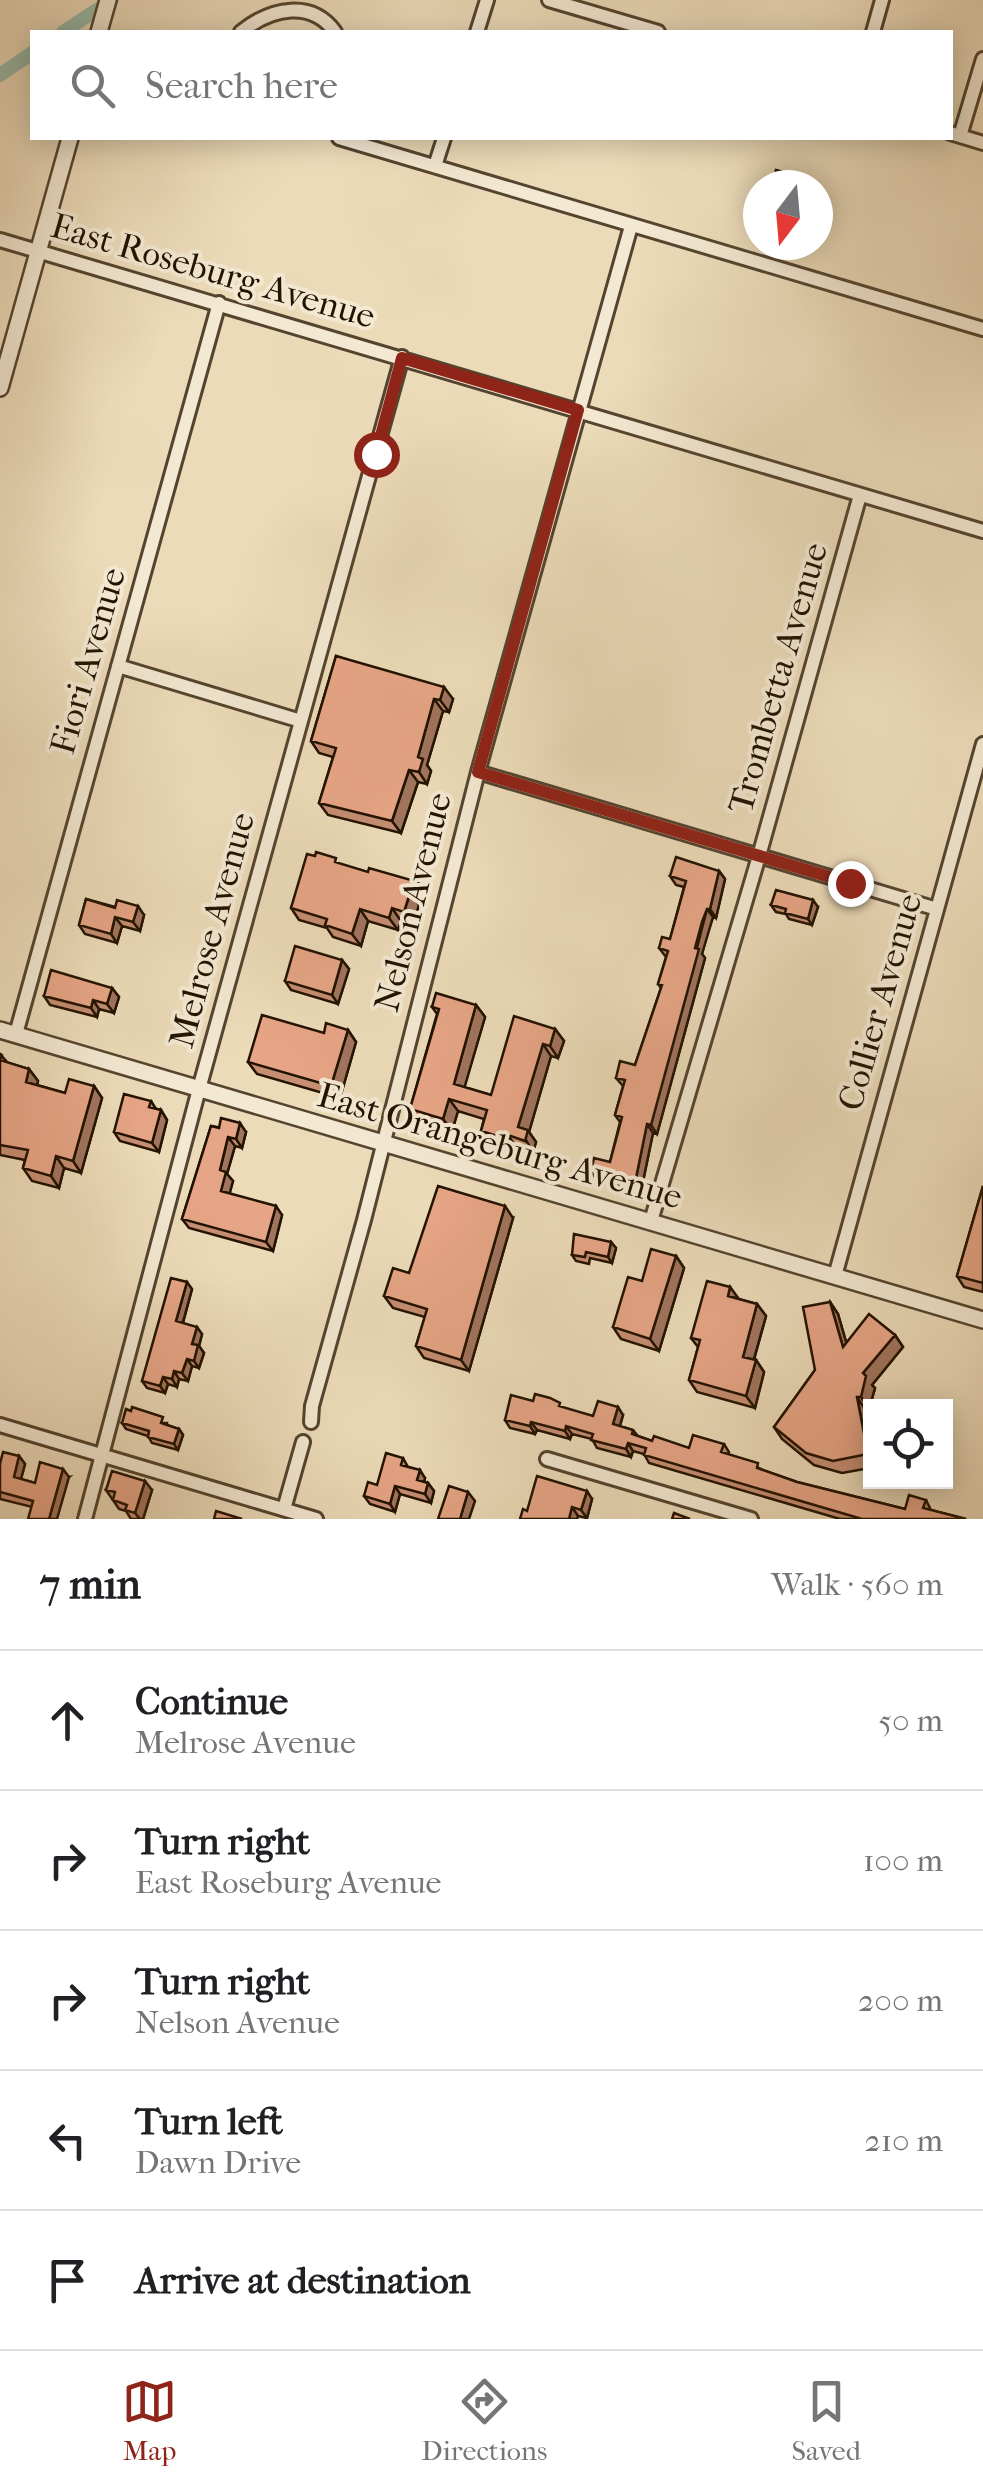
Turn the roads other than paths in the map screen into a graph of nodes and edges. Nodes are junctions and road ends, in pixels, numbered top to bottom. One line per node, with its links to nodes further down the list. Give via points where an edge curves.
1 (108, 0): 5 (street)
2 (486, 0): 8 (street)
3 (549, 0): 9 (street)
4 (882, 0): 10 (street)
5 (100, 27)
6 (244, 30): 7 (street, via 274,6 294,3 314,8)
7 (334, 30)
8 (477, 30)
9 (651, 30)
10 (874, 30)
11 (983, 59): 12 (street)
12 (955, 135): 16 (street)
13 (69, 140): 20 (street)
14 (347, 140): 17 (street)
15 (443, 140): 17 (street)
16 (983, 143)
17 (435, 166): 18 (street)
18 (631, 226): 22 (street); 25 (street, Nelson Avenue)
19 (0, 240): 20 (street, East Roseburg Avenue)
20 (39, 251): 21 (street, East Roseburg Avenue); 24 (street)
21 (219, 303): 23 (street, East Roseburg Avenue); 28 (street, Fiori Avenue)
22 (983, 329)
23 (402, 358): 25 (street, East Roseburg Avenue); 29 (street, Melrose Avenue)
24 (0, 388)
25 (578, 410): 26 (street, East Roseburg Avenue); 31 (street, Nelson Avenue)
26 (860, 495): 27 (street, East Roseburg Avenue); 32 (street, Trombetta Avenue)
27 (983, 531)
28 (118, 666): 29 (street); 34 (street, Fiori Avenue)
29 (301, 722): 35 (street, Melrose Avenue)
30 (983, 744): 33 (street, Collier Avenue)
31 (478, 772): 32 (street); 36 (street, Nelson Avenue)
32 (760, 856): 33 (street); 37 (street, Trombetta Avenue)
33 (938, 909): 38 (street, Collier Avenue)
34 (8, 1032): 35 (street, East Orangeburg Avenue)
35 (200, 1089): 36 (street, East Orangeburg Avenue); 43 (street, Melrose Avenue)
36 (382, 1142): 37 (street, East Orangeburg Avenue); 40 (street, Nelson Avenue)
37 (650, 1221): 38 (street, East Orangeburg Avenue)
38 (836, 1276): 39 (street, East Orangeburg Avenue)
39 (983, 1320)
40 (311, 1422)
41 (0, 1425): 43 (street)
42 (303, 1442): 45 (street)
43 (102, 1456): 45 (street); 46 (street, Melrose Avenue)
44 (546, 1458): 48 (street)
45 (284, 1509): 47 (street)
46 (85, 1519)
47 (316, 1519)
48 (751, 1519)

